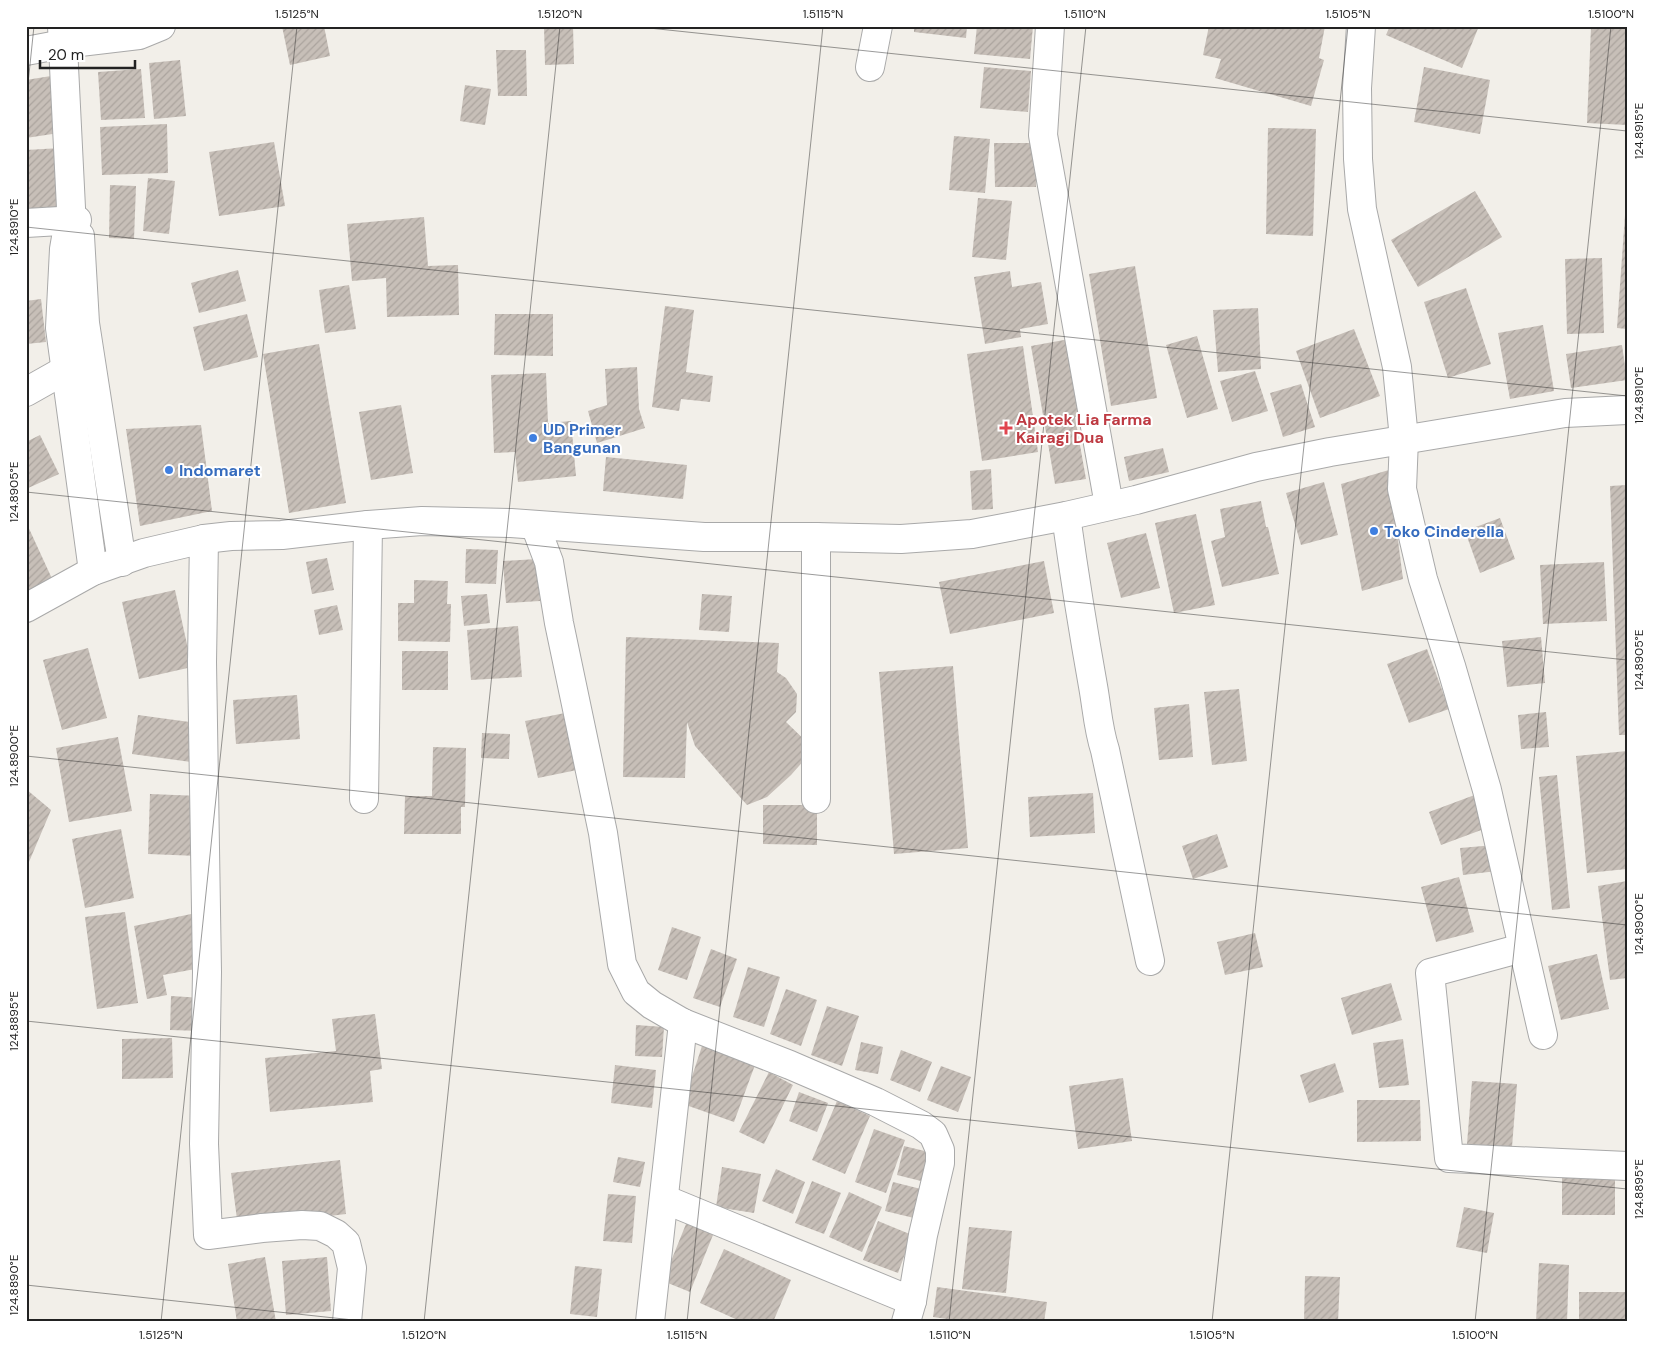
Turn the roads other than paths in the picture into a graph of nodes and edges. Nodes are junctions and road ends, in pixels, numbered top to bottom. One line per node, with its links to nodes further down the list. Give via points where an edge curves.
1 (161, 26): 5 (street, via 138,35)
2 (878, 26): 7 (street)
3 (1050, 26): 14 (street, via 1043,135)
4 (1361, 26): 13 (street, via 1357,88 1362,209 1397,367)
5 (63, 35): 6 (street); 8 (street)
6 (26, 51)
7 (870, 67)
8 (73, 218): 9 (street); 10 (street, via 64,249)
9 (26, 223)
10 (78, 367): 11 (street); 20 (street); 21 (street)
11 (26, 392)
12 (1627, 410): 13 (street, via 1565,413)
13 (1404, 439): 14 (street, via 1256,467); 25 (street, via 1402,489 1423,579 1487,790)
14 (1109, 505): 15 (street)
15 (1066, 516): 18 (street, via 972,534 901,539); 26 (street, via 1100,733)
16 (368, 524): 17 (street, via 422,521); 19 (street, via 282,535); 23 (street)
17 (535, 525): 18 (street, via 704,537); 27 (street, via 549,562 603,833 622,964 636,992)
18 (816, 537): 24 (street)
19 (204, 539): 20 (street, via 144,553); 32 (street, via 202,662 207,972 204,1144 208,1235 302,1225 320,1226 336,1234 346,1243 352,1268)
20 (122, 562): 21 (street)
21 (93, 571): 22 (street)
22 (26, 608)
23 (364, 799)
24 (816, 799)
25 (1522, 948): 28 (street); 29 (street, via 1430,973 1449,1158)
26 (1150, 961)
27 (683, 1023): 30 (street); 31 (street, via 876,1102 933,1134 940,1150 940,1163)
28 (1543, 1035)
29 (1627, 1166)
30 (664, 1199): 31 (street); 33 (street)
31 (909, 1311)
32 (347, 1322)
33 (650, 1322)

